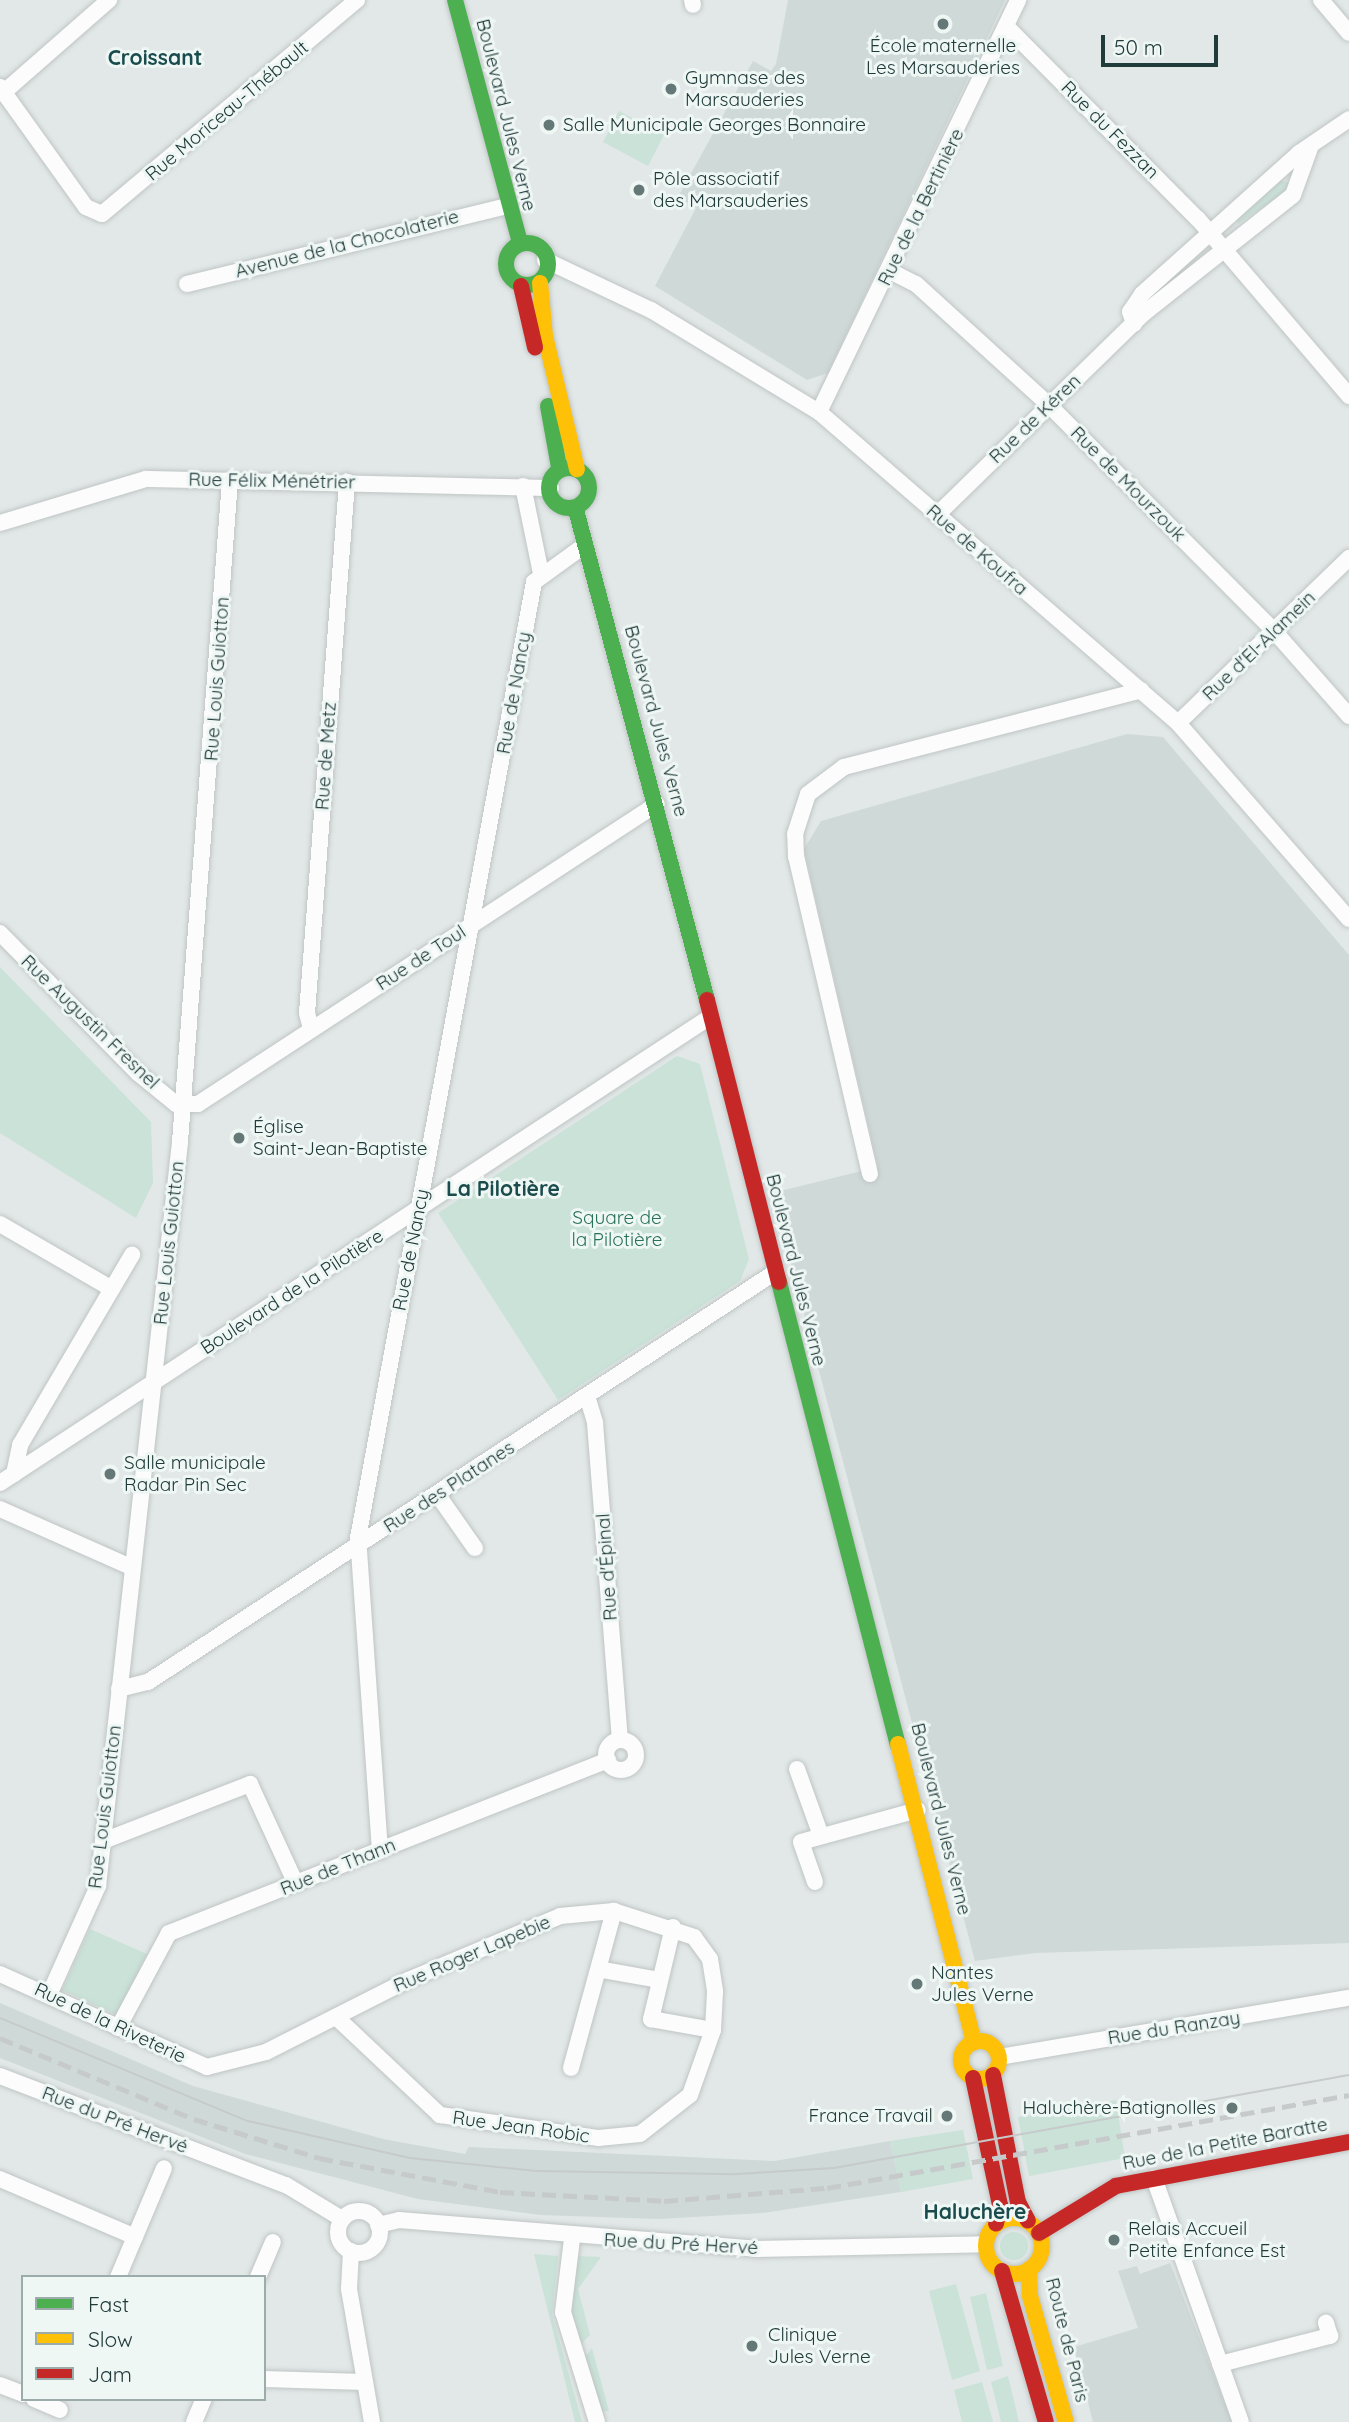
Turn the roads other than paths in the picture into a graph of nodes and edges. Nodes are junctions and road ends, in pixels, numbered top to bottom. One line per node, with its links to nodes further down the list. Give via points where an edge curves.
1 (109, 0): 8 (street)
2 (357, 0): 8 (street, Rue Moriceau-Thébault, via 111,209 94,213)
3 (455, 0): 11 (main road, Boulevard Jules Verne)
4 (1017, 0): 6 (street, Rue de la Bertinière)
5 (1321, 0): 7 (street)
6 (1008, 28): 12 (street, Rue du Fezzan); 16 (street, Rue de la Bertinière)
7 (1349, 33)
8 (2, 90)
9 (1349, 119): 10 (street)
10 (1310, 148): 12 (street); 14 (street, Rue de Kéren, via 1297,190)
11 (508, 206): 13 (main road, Boulevard Jules Verne); 18 (street, Avenue de la Chocolaterie)
12 (1210, 232): 14 (street); 20 (street, via 1142,294 1130,312)
13 (519, 239): 15 (main road, via 536,244); 19 (main road, via 508,261)
14 (1225, 248): 20 (street, Rue de Kéren); 21 (street)
15 (545, 260): 17 (main road); 23 (street, Rue de Koufra, via 651,310)
16 (890, 271): 22 (street, Rue de Mourzouk, via 916,285); 23 (street, Rue de la Bertinière)
17 (540, 283): 19 (main road); 25 (main road, via 545,336)
18 (187, 285)
19 (521, 286): 24 (main road)
20 (1134, 324): 22 (street, Rue de Kéren)
21 (1349, 396)
22 (1049, 405): 31 (street, Rue de Kéren); 36 (street, Rue de Mourzouk)
23 (819, 412): 31 (street, Rue de Koufra)
24 (559, 467): 25 (main road); 29 (main road)
25 (577, 469): 30 (main road, via 587,491)
26 (230, 480): 27 (street, Rue Félix Ménétrier); 32 (street, Rue Félix Ménétrier, via 146,479); 46 (street, Rue Louis Guiotton)
27 (347, 482): 28 (street, Rue Félix Ménétrier); 45 (street, Rue de Metz, via 307,1013)
28 (523, 486): 29 (street, Rue Félix Ménétrier); 35 (street, Rue de Nancy)
29 (551, 488): 30 (main road, via 555,501)
30 (576, 510): 33 (main road, Boulevard Jules Verne)
31 (937, 515): 37 (street, Rue de Koufra)
32 (0, 523)
33 (585, 545): 35 (street); 40 (main road, Boulevard Jules Verne)
34 (1346, 564): 36 (street, Rue d'El-Alamein)
35 (541, 574): 42 (street, Rue de Nancy)
36 (1275, 632): 38 (street, Rue de Mourzouk); 39 (street, Rue d'El-Alamein)
37 (1141, 690): 39 (street, Rue de Koufra); 47 (street, via 844,767 808,794 794,834 796,857)
38 (1349, 716)
39 (1178, 723): 41 (street, Rue de Koufra)
40 (657, 804): 42 (street, Rue de Toul); 44 (main road, Boulevard Jules Verne)
41 (1349, 919)
42 (471, 926): 45 (street, Rue de Toul); 48 (street, Rue de Nancy)
43 (0, 933): 46 (street, Rue Augustin Fresnel, via 138,1073)
44 (710, 1017): 48 (street, Boulevard de la Pilotière); 51 (main road, Boulevard Jules Verne)
45 (311, 1029): 46 (street, Rue de Toul, via 207,1099)
46 (183, 1106): 53 (street, Rue Louis Guiotton)
47 (870, 1174)
48 (418, 1212): 53 (street, Boulevard de la Pilotière); 58 (street, Rue de Nancy)
49 (0, 1224): 52 (street)
50 (132, 1255): 52 (street)
51 (774, 1273): 54 (street, Rue des Platanes); 65 (main road, Boulevard Jules Verne)
52 (112, 1289): 55 (street, via 20,1445)
53 (154, 1381): 55 (street, Boulevard de la Pilotière); 60 (street, Rue Louis Guiotton)
54 (587, 1396): 56 (street, Rue des Platanes); 62 (street, Rue d'Épinal, via 595,1423)
55 (7, 1478)
56 (437, 1494): 58 (street, Rue des Platanes); 59 (street)
57 (0, 1509): 60 (street)
58 (357, 1547): 61 (street, Rue des Platanes, via 148,1682); 68 (street, Rue de Nancy)
59 (475, 1548)
60 (133, 1568): 61 (street, Rue Louis Guiotton)
61 (119, 1689): 67 (street, Rue Louis Guiotton)
62 (620, 1740): 63 (street, via 610,1745); 63 (street, Rue d'Épinal, via 635,1749 634,1762 622,1769)
63 (608, 1760): 68 (street, Rue de Thann)
64 (797, 1769): 66 (street)
65 (918, 1810): 66 (street); 82 (main road, Boulevard Jules Verne)
66 (820, 1833): 69 (street, via 802,1842)
67 (103, 1841): 70 (street, via 250,1784); 77 (street, Rue Louis Guiotton, via 98,1886)
68 (380, 1851): 70 (street, Rue de Thann)
69 (815, 1882)
70 (296, 1884): 80 (street, Rue de Thann, via 162,1938)
71 (614, 1912): 72 (street, Rue Roger Lapebie); 74 (street); 79 (street, Rue Roger Lapebie, via 560,1916 523,1928)
72 (673, 1927): 73 (street, Rue Roger Lapebie); 76 (street)
73 (694, 1937): 81 (street, Rue Jean Robic, via 710,1959)
74 (603, 1970): 76 (street); 84 (street, via 589,1987)
75 (0, 1974): 77 (street, Rue de la Riveterie)
76 (660, 1980): 81 (street, via 651,2019)
77 (49, 1995): 80 (street, Rue de la Riveterie)
78 (1349, 1998): 83 (street, Rue du Ranzay)
79 (336, 2017): 80 (street, Rue de la Riveterie, via 266,2052 207,2067); 81 (street, Rue Jean Robic, via 440,2115 598,2138 640,2134 690,2095)
80 (118, 2028)
81 (713, 2030)
82 (974, 2042): 83 (main road, via 990,2044); 87 (main road, via 961,2060)
83 (999, 2057): 85 (main road)
84 (571, 2068)
85 (993, 2075): 87 (main road); 95 (main road)
86 (0, 2076): 92 (street, Rue du Pré Hervé, via 286,2185)
87 (973, 2078): 93 (main road, via 1000,2205)
88 (1349, 2142): 90 (main road, Rue de la Petite Baratte)
89 (164, 2168): 96 (street)
90 (1154, 2178): 95 (main road, Rue de la Petite Baratte, via 1116,2186); 106 (street)
91 (0, 2179): 96 (street)
92 (342, 2220): 94 (street, via 364,2212); 100 (street, via 339,2240)
93 (996, 2224): 95 (main road); 99 (main road)
94 (378, 2225): 97 (street, Rue du Pré Hervé, via 399,2221); 100 (street, via 374,2245)
95 (1033, 2227): 101 (main road, via 1040,2255)
96 (135, 2237): 103 (street)
97 (572, 2239): 99 (street, Rue du Pré Hervé, via 712,2242 756,2249); 116 (street, via 563,2312)
98 (273, 2242): 104 (street)
99 (986, 2244): 102 (main road, via 989,2260)
100 (351, 2251): 108 (street, via 349,2289)
101 (1029, 2269): 102 (main road); 118 (main road, Route de Paris, via 1030,2295)
102 (1002, 2271): 117 (main road)
103 (119, 2275)
104 (259, 2275)
105 (1326, 2323): 106 (street, via 1330,2336)
106 (1220, 2364): 119 (street)
107 (266, 2379): 108 (street)
108 (364, 2382): 115 (street)
109 (0, 2385): 110 (street)
110 (21, 2393)
111 (39, 2401): 113 (street)
112 (203, 2401): 114 (street)
113 (61, 2410)
114 (194, 2422)
115 (372, 2422)
116 (597, 2422)
117 (1045, 2422)
118 (1066, 2422)
119 (1241, 2422)

